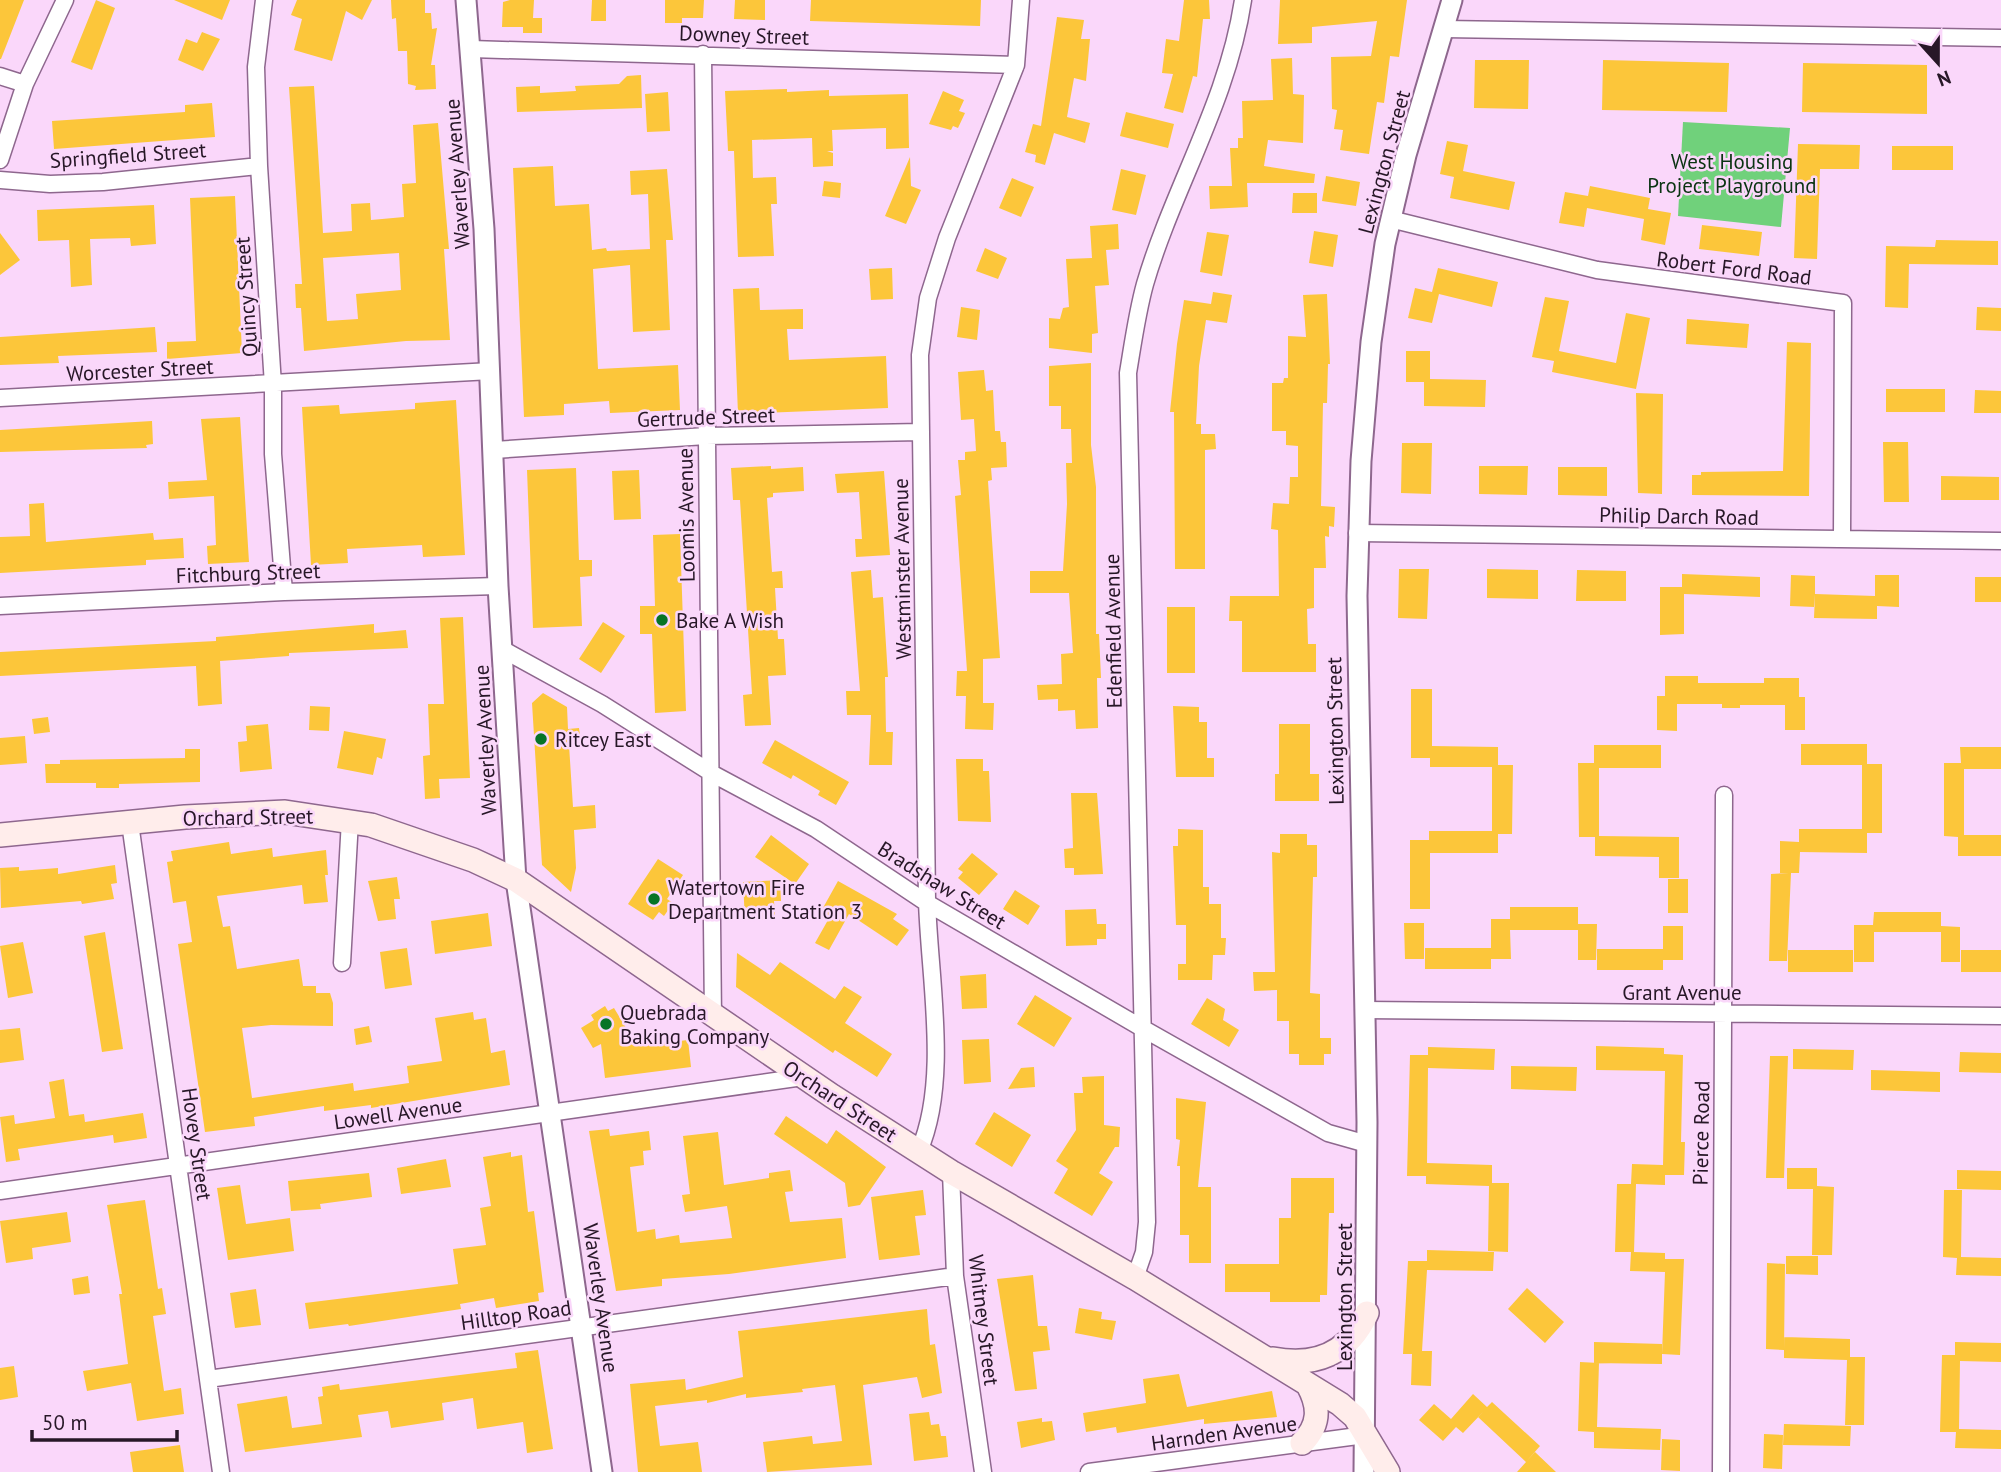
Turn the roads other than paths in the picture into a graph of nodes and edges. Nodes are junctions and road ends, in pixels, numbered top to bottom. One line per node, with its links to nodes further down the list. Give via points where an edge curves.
1 (65, 0): 13 (street)
2 (264, 0): 15 (street, Quincy Street, via 256,67)
3 (466, 0): 9 (street, Waverley Avenue)
4 (1021, 0): 11 (street, Westminster Avenue)
5 (1243, 0): 43 (street, Edenfield Avenue, via 1227,68 1202,141 1146,282 1128,373)
6 (1452, 0): 7 (street, Lexington Street)
7 (1444, 29): 8 (street); 17 (street, Lexington Street)
8 (2001, 38)
9 (471, 49): 10 (street, Downey Street); 18 (street, Waverley Avenue)
10 (702, 54): 11 (street, Downey Street); 22 (street, Loomis Avenue)
11 (1016, 65): 21 (street, Westminster Avenue, via 947,238 928,299 920,355)
12 (0, 76): 13 (street)
13 (25, 85): 14 (street)
14 (0, 160)
15 (259, 166): 16 (street, Springfield Street, via 103,182); 19 (street, Quincy Street)
16 (0, 180)
17 (1390, 219): 24 (street, Lexington Street, via 1368,362); 25 (street, Robert Ford Road, via 1597,270 1843,303)
18 (491, 371): 19 (street, Worcester Street); 23 (street, Waverley Avenue)
19 (273, 385): 20 (street, Worcester Street); 28 (street, Quincy Street, via 273,454)
20 (0, 398)
21 (921, 432): 22 (street, Gertrude Street); 37 (street, Westminster Avenue)
22 (706, 436): 23 (street, Gertrude Street); 31 (street, Loomis Avenue)
23 (494, 450): 27 (street, Waverley Avenue)
24 (1357, 533): 25 (street, Philip Darch Road); 39 (street, Lexington Street)
25 (1842, 540): 26 (street, Philip Darch Road)
26 (2001, 541)
27 (498, 586): 28 (street, Fitchburg Street); 30 (street, Waverley Avenue)
28 (284, 592): 29 (street, Fitchburg Street)
29 (0, 606)
30 (502, 649): 31 (street, Bradshaw Street, via 602,704); 36 (street, Waverley Avenue)
31 (712, 774): 37 (street, Bradshaw Street, via 816,830); 42 (street, Loomis Avenue)
32 (1724, 795): 40 (street, Pierce Road)
33 (350, 820): 34 (main road, Orchard Street, via 285,812); 36 (main road, Orchard Street, via 426,843); 38 (street)
34 (130, 823): 35 (main road, Orchard Street); 48 (street, Hovey Street)
35 (0, 835)
36 (516, 880): 42 (main road, Orchard Street); 45 (street, Waverley Avenue)
37 (927, 903): 43 (street, Bradshaw Street); 47 (street, Westminster Avenue, via 934,1060 932,1119)
38 (342, 963)
39 (1364, 1010): 40 (street, Grant Avenue); 46 (street, Lexington Street)
40 (1724, 1014): 41 (street, Grant Avenue); 66 (street, Pierce Road)
41 (2001, 1016)
42 (713, 1018): 44 (main road, Orchard Street)
43 (1142, 1028): 46 (street, Bradshaw Street, via 1328,1133); 52 (street, Edenfield Avenue, via 1147,1222)
44 (803, 1077): 45 (street, Lowell Avenue); 47 (main road, Orchard Street)
45 (551, 1112): 48 (street, Lowell Avenue); 54 (street, Waverley Avenue)
46 (1367, 1144): 53 (street, Lexington Street)
47 (919, 1151): 49 (main road, Orchard Street)
48 (180, 1165): 50 (street, Lowell Avenue); 56 (street, Hovey Street)
49 (951, 1172): 51 (street, Whitney Street); 52 (main road, Orchard Street)
50 (0, 1191)
51 (955, 1276): 54 (street, Hilltop Road); 62 (street, Whitney Street)
52 (1135, 1278): 55 (main road, Orchard Street)
53 (1367, 1313): 55 (main road, via 1357,1334 1334,1354 1302,1362); 58 (street, Lexington Street)
54 (582, 1327): 56 (street, Hilltop Road); 61 (street, Waverley Avenue)
55 (1270, 1359): 57 (main road, Orchard Street)
56 (208, 1379): 60 (street, Hovey Street)
57 (1308, 1385): 58 (main road, Orchard Street, via 1344,1406); 59 (main road, via 1317,1415)
58 (1366, 1435): 59 (street, Harnden Avenue); 64 (street, Lexington Street); 65 (main road, Orchard Street)
59 (1302, 1443): 63 (street, Harnden Avenue)
60 (221, 1472)
61 (602, 1472)
62 (983, 1472)
63 (1089, 1472)
64 (1364, 1472)
65 (1388, 1472)
66 (1721, 1472)

